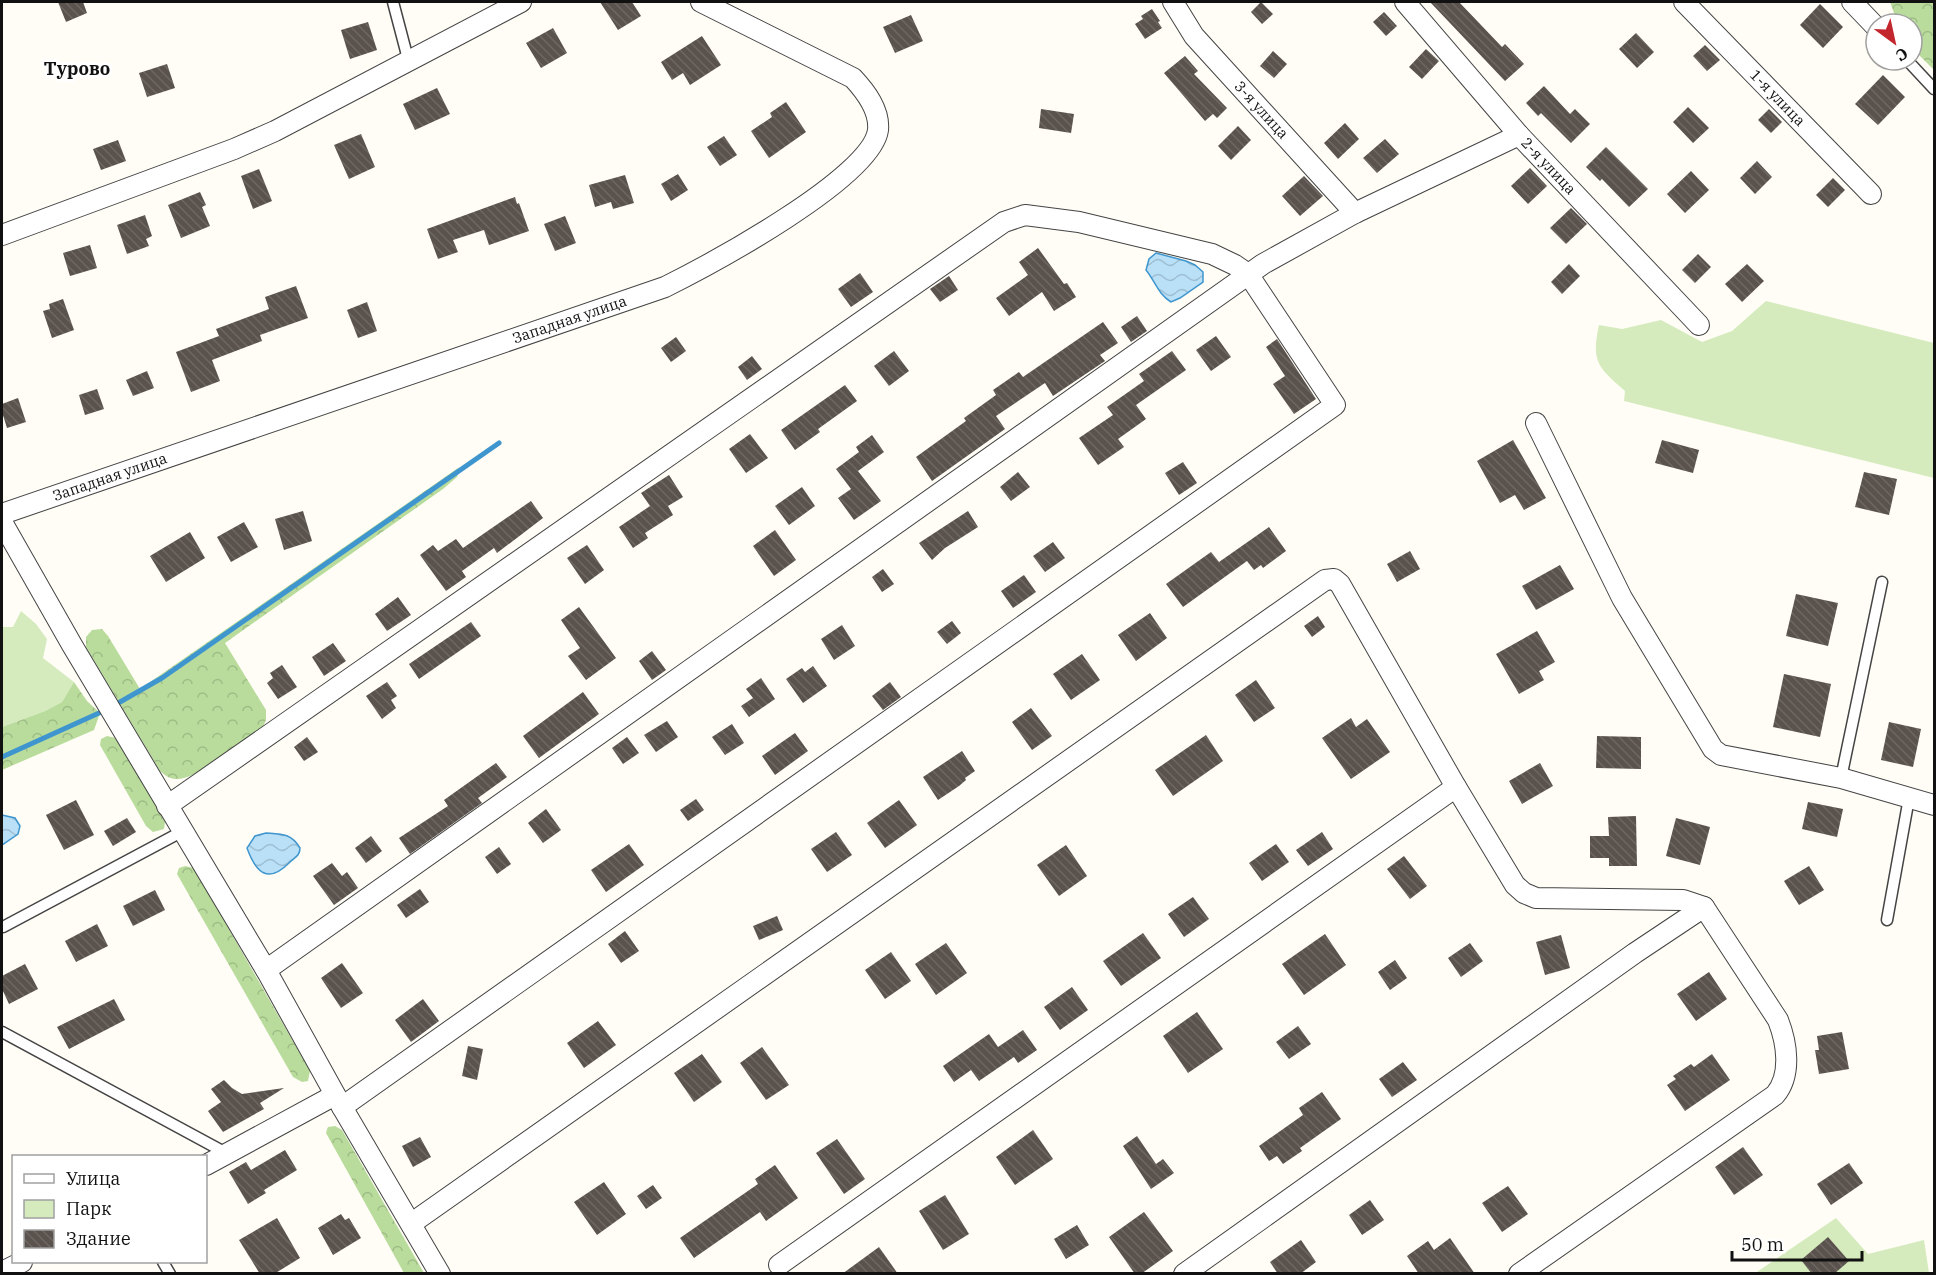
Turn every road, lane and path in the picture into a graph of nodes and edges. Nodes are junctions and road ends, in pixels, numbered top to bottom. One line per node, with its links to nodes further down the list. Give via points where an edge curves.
1 (393, 2): 9 (lane)
2 (521, 2): 9 (street)
3 (700, 2): 19 (street, Западная улица, via 854,78 876,111 878,130 859,164 765,231 665,288)
4 (1173, 2): 14 (street, 3-я улица, via 1194,36)
5 (1405, 2): 12 (street, 2-я улица)
6 (1684, 2): 13 (street, 1-я улица)
7 (1852, 2): 8 (street)
8 (1864, 14)
9 (408, 60): 15 (street, via 234,149)
10 (1919, 72): 11 (lane)
11 (1935, 89)
12 (1519, 135): 14 (street); 17 (street, 2-я улица)
13 (1871, 194)
14 (1355, 213): 16 (street)
15 (2, 235)
16 (1248, 274): 26 (street, via 1212,254 1079,222 1025,214 1004,222); 31 (street); 33 (street, via 1335,405)
17 (1699, 325)
18 (1536, 423): 22 (street, via 1622,598 1713,749 1721,755)
19 (2, 514)
20 (2, 522): 26 (street)
21 (1882, 582): 22 (lane)
22 (1841, 778): 24 (street)
23 (1456, 787): 28 (street, via 1515,885 1524,893 1536,898 1683,900); 36 (street, via 1340,584 1325,579); 38 (street)
24 (1909, 798): 25 (street); 29 (lane)
25 (1935, 805)
26 (167, 806): 27 (street)
27 (183, 831): 30 (lane); 31 (street)
28 (1704, 907): 41 (street); 42 (street, via 1781,1027 1786,1049 1781,1088)
29 (1887, 920)
30 (3, 927)
31 (266, 970): 33 (street)
32 (2, 1032): 34 (lane)
33 (338, 1101): 34 (street); 36 (street)
34 (226, 1153): 35 (street)
35 (207, 1164)
36 (412, 1223): 40 (street)
37 (20, 1263): 39 (street)
38 (779, 1265)
39 (2, 1272)
40 (440, 1274)
41 (1184, 1274)
42 (1519, 1274)

